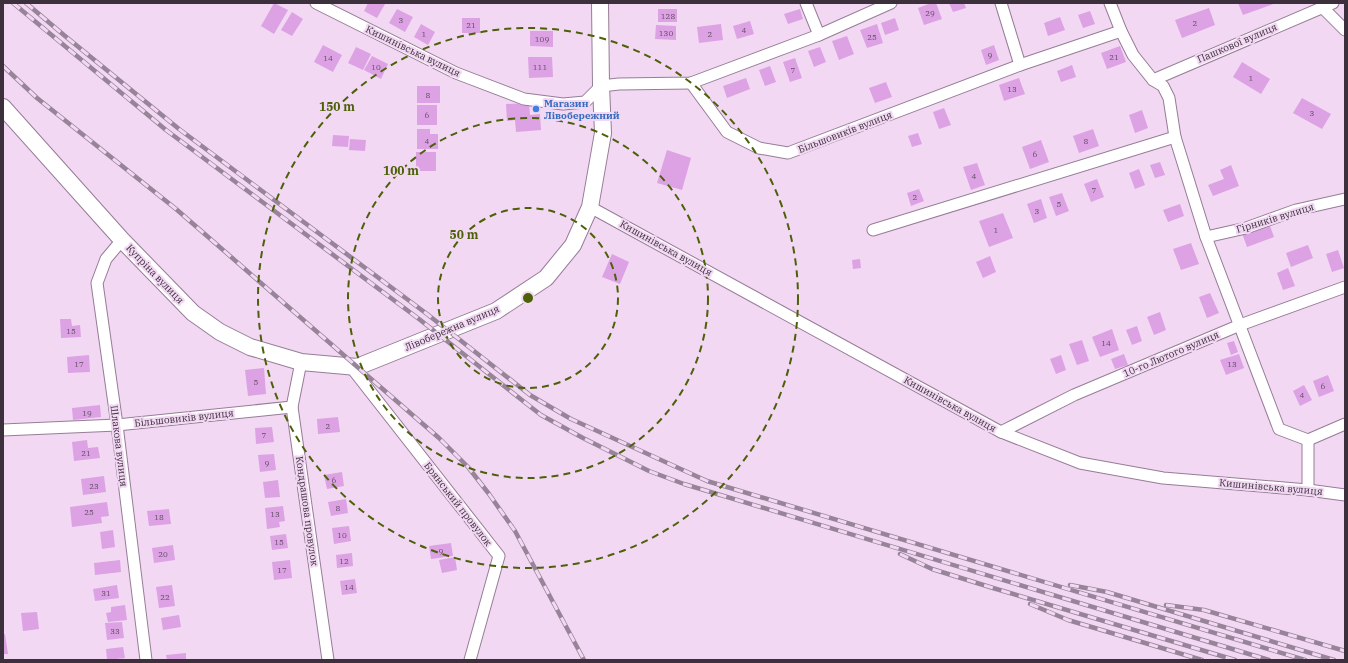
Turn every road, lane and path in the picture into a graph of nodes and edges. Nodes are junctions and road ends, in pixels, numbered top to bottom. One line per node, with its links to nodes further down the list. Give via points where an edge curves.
1 (316, 3): 15 (street, Кишинівська вулиця, via 456,73 524,99 563,104 585,102)
2 (600, 3): 15 (main road, Лівобережна вулиця)
3 (806, 3): 11 (street)
4 (891, 3): 11 (street)
5 (1001, 3): 12 (street)
6 (1110, 3): 10 (street)
7 (1333, 3): 8 (street, Пашкової вулиця)
8 (1323, 8): 9 (street); 13 (street, Пашкової вулиця)
9 (1345, 30)
10 (1121, 31): 12 (street, Більшовиків вулиця); 13 (street, via 1133,55)
11 (819, 35): 14 (street)
12 (1020, 65): 14 (street, Більшовиків вулиця, via 788,153 759,148 727,132)
13 (1153, 80): 17 (street, via 1162,86 1169,98)
14 (691, 83): 15 (street)
15 (601, 86): 19 (main road, Лівобережна вулиця, via 603,132)
16 (3, 107): 22 (main road, Купріна вулиця)
17 (1175, 137): 20 (street); 21 (street)
18 (1345, 199): 21 (street, Гірників вулиця, via 1296,210 1246,228)
19 (590, 207): 26 (main road, Лівобережна вулиця, via 573,245 546,278 496,311 357,367); 31 (street, Кишинівська вулиця)
20 (873, 230)
21 (1206, 238): 24 (street)
22 (122, 240): 25 (main road, Купріна вулиця, via 193,313 220,332 250,347); 29 (street, Шлакова вулиця, via 106,258 98,283)
23 (1345, 287): 24 (street, 10-го Лютого вулиця)
24 (1240, 325): 31 (street, 10-го Лютого вулиця, via 1074,395); 32 (street, via 1279,428)
25 (301, 362): 26 (main road, Купріна вулиця); 27 (street, Кондрашова провулок)
26 (351, 367): 37 (street, Брянський провулок, via 499,556)
27 (292, 407): 29 (street, Більшовиків вулиця); 36 (street, Кондрашова провулок)
28 (1345, 424): 32 (street)
29 (117, 425): 30 (street, Більшовиків вулиця); 35 (street, Шлакова вулиця)
30 (3, 430)
31 (1001, 432): 33 (street, Кишинівська вулиця, via 1080,463 1164,478)
32 (1308, 440): 33 (street)
33 (1308, 490): 34 (street, Кишинівська вулиця)
34 (1345, 495)
35 (146, 660)
36 (328, 660)
37 (470, 660)

